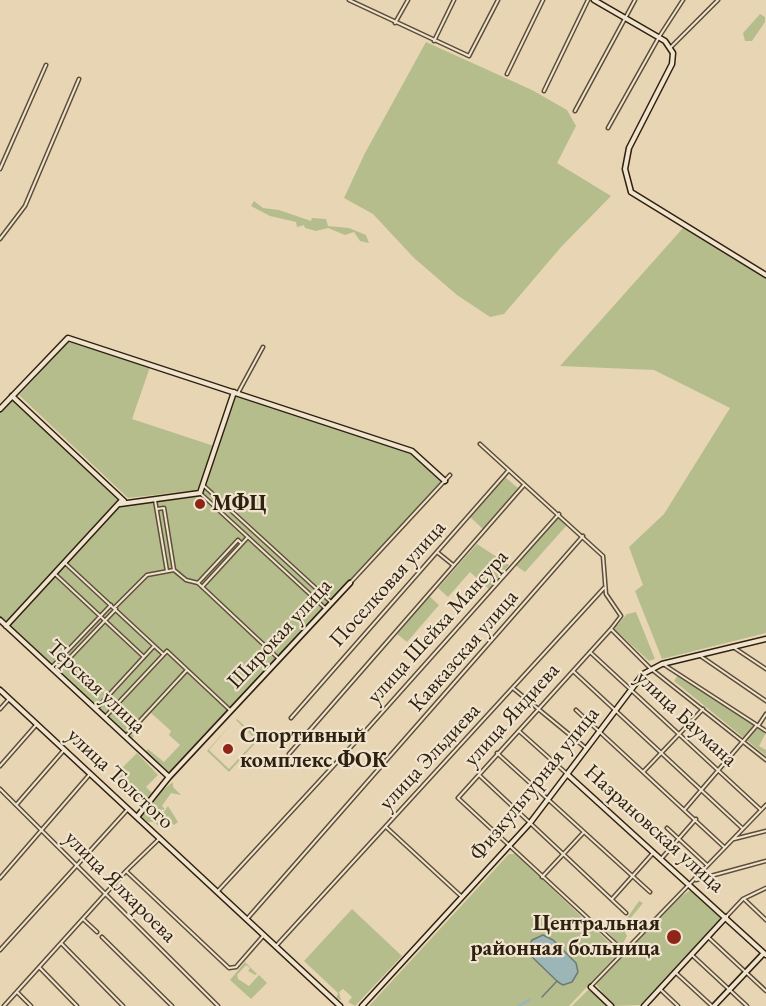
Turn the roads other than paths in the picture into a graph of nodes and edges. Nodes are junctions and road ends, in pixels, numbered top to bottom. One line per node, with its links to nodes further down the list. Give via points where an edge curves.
1 (349, 0): 12 (street)
2 (361, 0): 12 (street)
3 (408, 0): 14 (street)
4 (454, 0): 16 (street)
5 (498, 0): 16 (street, via 469,56)
6 (543, 0): 19 (street)
7 (588, 0): 21 (street)
8 (594, 0): 13 (street)
9 (634, 0): 13 (street)
10 (683, 0): 15 (street)
11 (718, 0): 17 (street)
12 (358, 5): 14 (street)
13 (624, 17): 15 (street); 22 (street)
14 (395, 23): 16 (street)
15 (659, 38): 17 (street); 23 (street)
16 (434, 41)
17 (671, 47): 26 (street, via 672,64 629,148 625,169 628,186 641,201)
18 (46, 65): 24 (street)
19 (507, 74)
20 (79, 79): 25 (street, via 26,207)
21 (544, 91)
22 (575, 111)
23 (608, 128)
24 (0, 169)
25 (0, 239)
26 (766, 275)
27 (263, 347): 28 (street)
28 (236, 393): 29 (street, via 68,338); 34 (street, via 412,451); 35 (street)
29 (12, 396): 30 (street); 39 (street)
30 (0, 410)
31 (480, 444): 32 (street)
32 (508, 471): 36 (street); 45 (street, Поселковая улица)
33 (450, 475): 34 (street, Широкая улица)
34 (445, 481): 52 (street, Широкая улица)
35 (203, 484): 37 (street); 55 (street)
36 (524, 485): 41 (street); 47 (street)
37 (200, 493): 38 (street); 43 (street)
38 (155, 500): 39 (street); 40 (street)
39 (123, 502): 46 (street)
40 (157, 509): 48 (street, via 164,508); 49 (street)
41 (559, 514): 42 (street); 150 (street, улица Шейха Мансура)
42 (583, 536): 54 (street, via 604,559); 160 (street, Кавказская улица)
43 (248, 537): 44 (street); 58 (street)
44 (242, 543): 51 (street, via 238,540); 53 (street)
45 (437, 552): 47 (street); 93 (street, Поселковая улица)
46 (65, 563): 50 (street); 56 (street)
47 (453, 566): 106 (street)
48 (174, 570): 49 (street); 51 (street, via 186,580)
49 (167, 571): 57 (street, via 147,574)
50 (55, 574): 59 (street); 62 (street)
51 (198, 583): 53 (street)
52 (350, 583): 55 (street, Широкая улица)
53 (202, 586): 71 (street)
54 (604, 588): 63 (street, via 621,616); 80 (street, улица Эльдиева)
55 (332, 603): 58 (street, Широкая улица)
56 (111, 605): 57 (street); 59 (street)
57 (115, 609): 61 (street); 65 (street)
58 (326, 609): 71 (street, Широкая улица)
59 (101, 616): 61 (street); 72 (street)
60 (0, 620): 62 (street, Терская улица)
61 (105, 620): 70 (street); 72 (street, via 62,666)
62 (6, 626): 74 (street, Терская улица)
63 (611, 629): 67 (street, улица Яндиева); 75 (street)
64 (766, 639): 66 (street, Физкультурная улица)
65 (154, 646): 68 (street); 70 (street)
66 (733, 647): 69 (street, Физкультурная улица); 76 (street)
67 (590, 652): 78 (street, улица Яндиева); 79 (street, улица Баумана)
68 (163, 654): 77 (street, via 166,651); 92 (street)
69 (698, 655): 73 (street, Физкультурная улица); 83 (street)
70 (144, 657): 86 (street)
71 (279, 659): 90 (street, Широкая улица)
72 (56, 664): 74 (street)
73 (662, 664): 75 (street, Физкультурная улица); 95 (street)
74 (51, 668): 86 (street, Терская улица)
75 (650, 668): 79 (street, Физкультурная улица); 87 (street)
76 (766, 669)
77 (187, 670): 90 (street); 100 (street)
78 (572, 670): 84 (street, улица Яндиева); 89 (street)
79 (631, 688): 89 (street, Физкультурная улица); 99 (street, улица Баумана)
80 (514, 689): 84 (street); 126 (street, улица Эльдиева)
81 (0, 690): 82 (street, улица Толстого)
82 (9, 699): 85 (street); 94 (street, улица Толстого)
83 (766, 701)
84 (537, 708): 96 (street, улица Яндиева); 102 (street)
85 (0, 709)
86 (96, 709): 92 (street, Терская улица)
87 (703, 709): 99 (street); 101 (street)
88 (576, 710): 98 (street)
89 (616, 710): 98 (street, Физкультурная улица); 104 (street)
90 (231, 711): 114 (street, Широкая улица)
91 (766, 714): 95 (street)
92 (105, 718): 100 (street, Терская улица)
93 (291, 718)
94 (37, 724): 103 (street, улица Толстого); 108 (street)
95 (758, 726): 97 (street); 101 (street)
96 (518, 730): 105 (street, улица Яндиева); 113 (street, Назрановская улица)
97 (766, 731)
98 (600, 732): 102 (street, Физкультурная улица); 110 (street)
99 (680, 733): 104 (street); 109 (street, улица Баумана)
100 (125, 737): 114 (street, Терская улица)
101 (744, 741): 107 (street); 109 (street)
102 (587, 749): 113 (street, Физкультурная улица)
103 (64, 750): 111 (street, улица Толстого); 118 (street)
104 (662, 752): 110 (street); 116 (street)
105 (497, 753): 112 (street, улица Яндиева); 117 (street)
106 (288, 754)
107 (766, 760)
108 (0, 766)
109 (720, 770): 116 (street); 122 (street, улица Баумана)
110 (644, 771): 121 (street)
111 (90, 774): 120 (street, улица Толстого); 129 (street)
112 (478, 775): 125 (street); 135 (street, улица Яндиева, via 458,798)
113 (568, 775): 117 (street, Физкультурная улица); 137 (street, Назрановская улица)
114 (169, 777): 123 (street, Широкая улица)
115 (0, 789): 118 (street, улица Ялхароева)
116 (702, 790): 121 (street); 128 (street)
117 (549, 799): 125 (street, Физкультурная улица); 131 (street)
118 (16, 805): 129 (street, улица Ялхароева)
119 (766, 805): 122 (street)
120 (128, 809): 123 (street, улица Толстого); 142 (street)
121 (685, 809): 124 (street)
122 (761, 810): 128 (street)
123 (137, 817): 132 (street, улица Толстого)
124 (696, 819): 133 (street); 136 (street)
125 (530, 823): 135 (street, Физкультурная улица); 138 (street)
126 (386, 827): 153 (street); 166 (street, улица Эльдиева)
127 (666, 828): 133 (street)
128 (742, 828): 134 (street)
129 (42, 831): 142 (street, улица Ялхароева); 146 (street)
130 (766, 831): 134 (street)
131 (585, 832): 138 (street); 144 (street)
132 (160, 838): 143 (street); 150 (street, улица Толстого)
133 (679, 838): 139 (street); 141 (street)
134 (733, 839): 136 (street)
135 (509, 846): 145 (street); 153 (street, Физкультурная улица)
136 (724, 847): 141 (street)
137 (654, 852): 139 (street, Назрановская улица); 144 (street)
138 (563, 854): 145 (street); 154 (street)
139 (661, 859): 148 (street, Назрановская улица)
140 (766, 861): 147 (street)
141 (707, 865): 147 (street)
142 (76, 866): 152 (street, улица Ялхароева); 167 (street)
143 (126, 871): 152 (street); 162 (street, via 229,968 236,967)
144 (632, 876): 151 (street); 154 (street)
145 (542, 877): 168 (street)
146 (0, 878)
147 (696, 880): 148 (street)
148 (691, 885): 157 (street, Назрановская улица); 168 (street)
149 (766, 888): 155 (street)
150 (217, 892): 160 (street, улица Толстого)
151 (650, 892)
152 (106, 895): 159 (street); 184 (street, улица Ялхароева)
153 (462, 897): 186 (street, Физкультурная улица)
154 (611, 899): 156 (street)
155 (743, 899): 157 (street); 158 (street)
156 (626, 913)
157 (726, 917): 164 (street); 170 (street, Назрановская улица)
158 (765, 918)
159 (83, 919): 161 (street); 165 (street)
160 (247, 919): 162 (street, улица Толстого)
161 (97, 932)
162 (264, 935): 166 (street, улица Толстого)
163 (102, 937): 183 (street)
164 (708, 937): 169 (street); 173 (street)
165 (61, 943): 171 (street); 182 (street)
166 (276, 946): 185 (street, улица Толстого)
167 (0, 950)
168 (623, 953): 174 (street)
169 (692, 954): 172 (street); 176 (street)
170 (765, 954): 173 (street)
171 (39, 967): 178 (street); 181 (street)
172 (675, 972): 175 (street); 190 (street)
173 (746, 972): 176 (street); 177 (street)
174 (591, 987): 187 (street)
175 (660, 989): 188 (street); 189 (street)
176 (729, 989): 190 (street); 191 (street)
177 (766, 991)
178 (17, 992): 179 (street); 180 (street)
179 (4, 1006)
180 (31, 1006)
181 (78, 1006)
182 (123, 1006)
183 (172, 1006)
184 (218, 1006)
185 (340, 1006)
186 (362, 1006)
187 (611, 1006)
188 (644, 1006)
189 (678, 1006)
190 (713, 1006)
191 (747, 1006)

